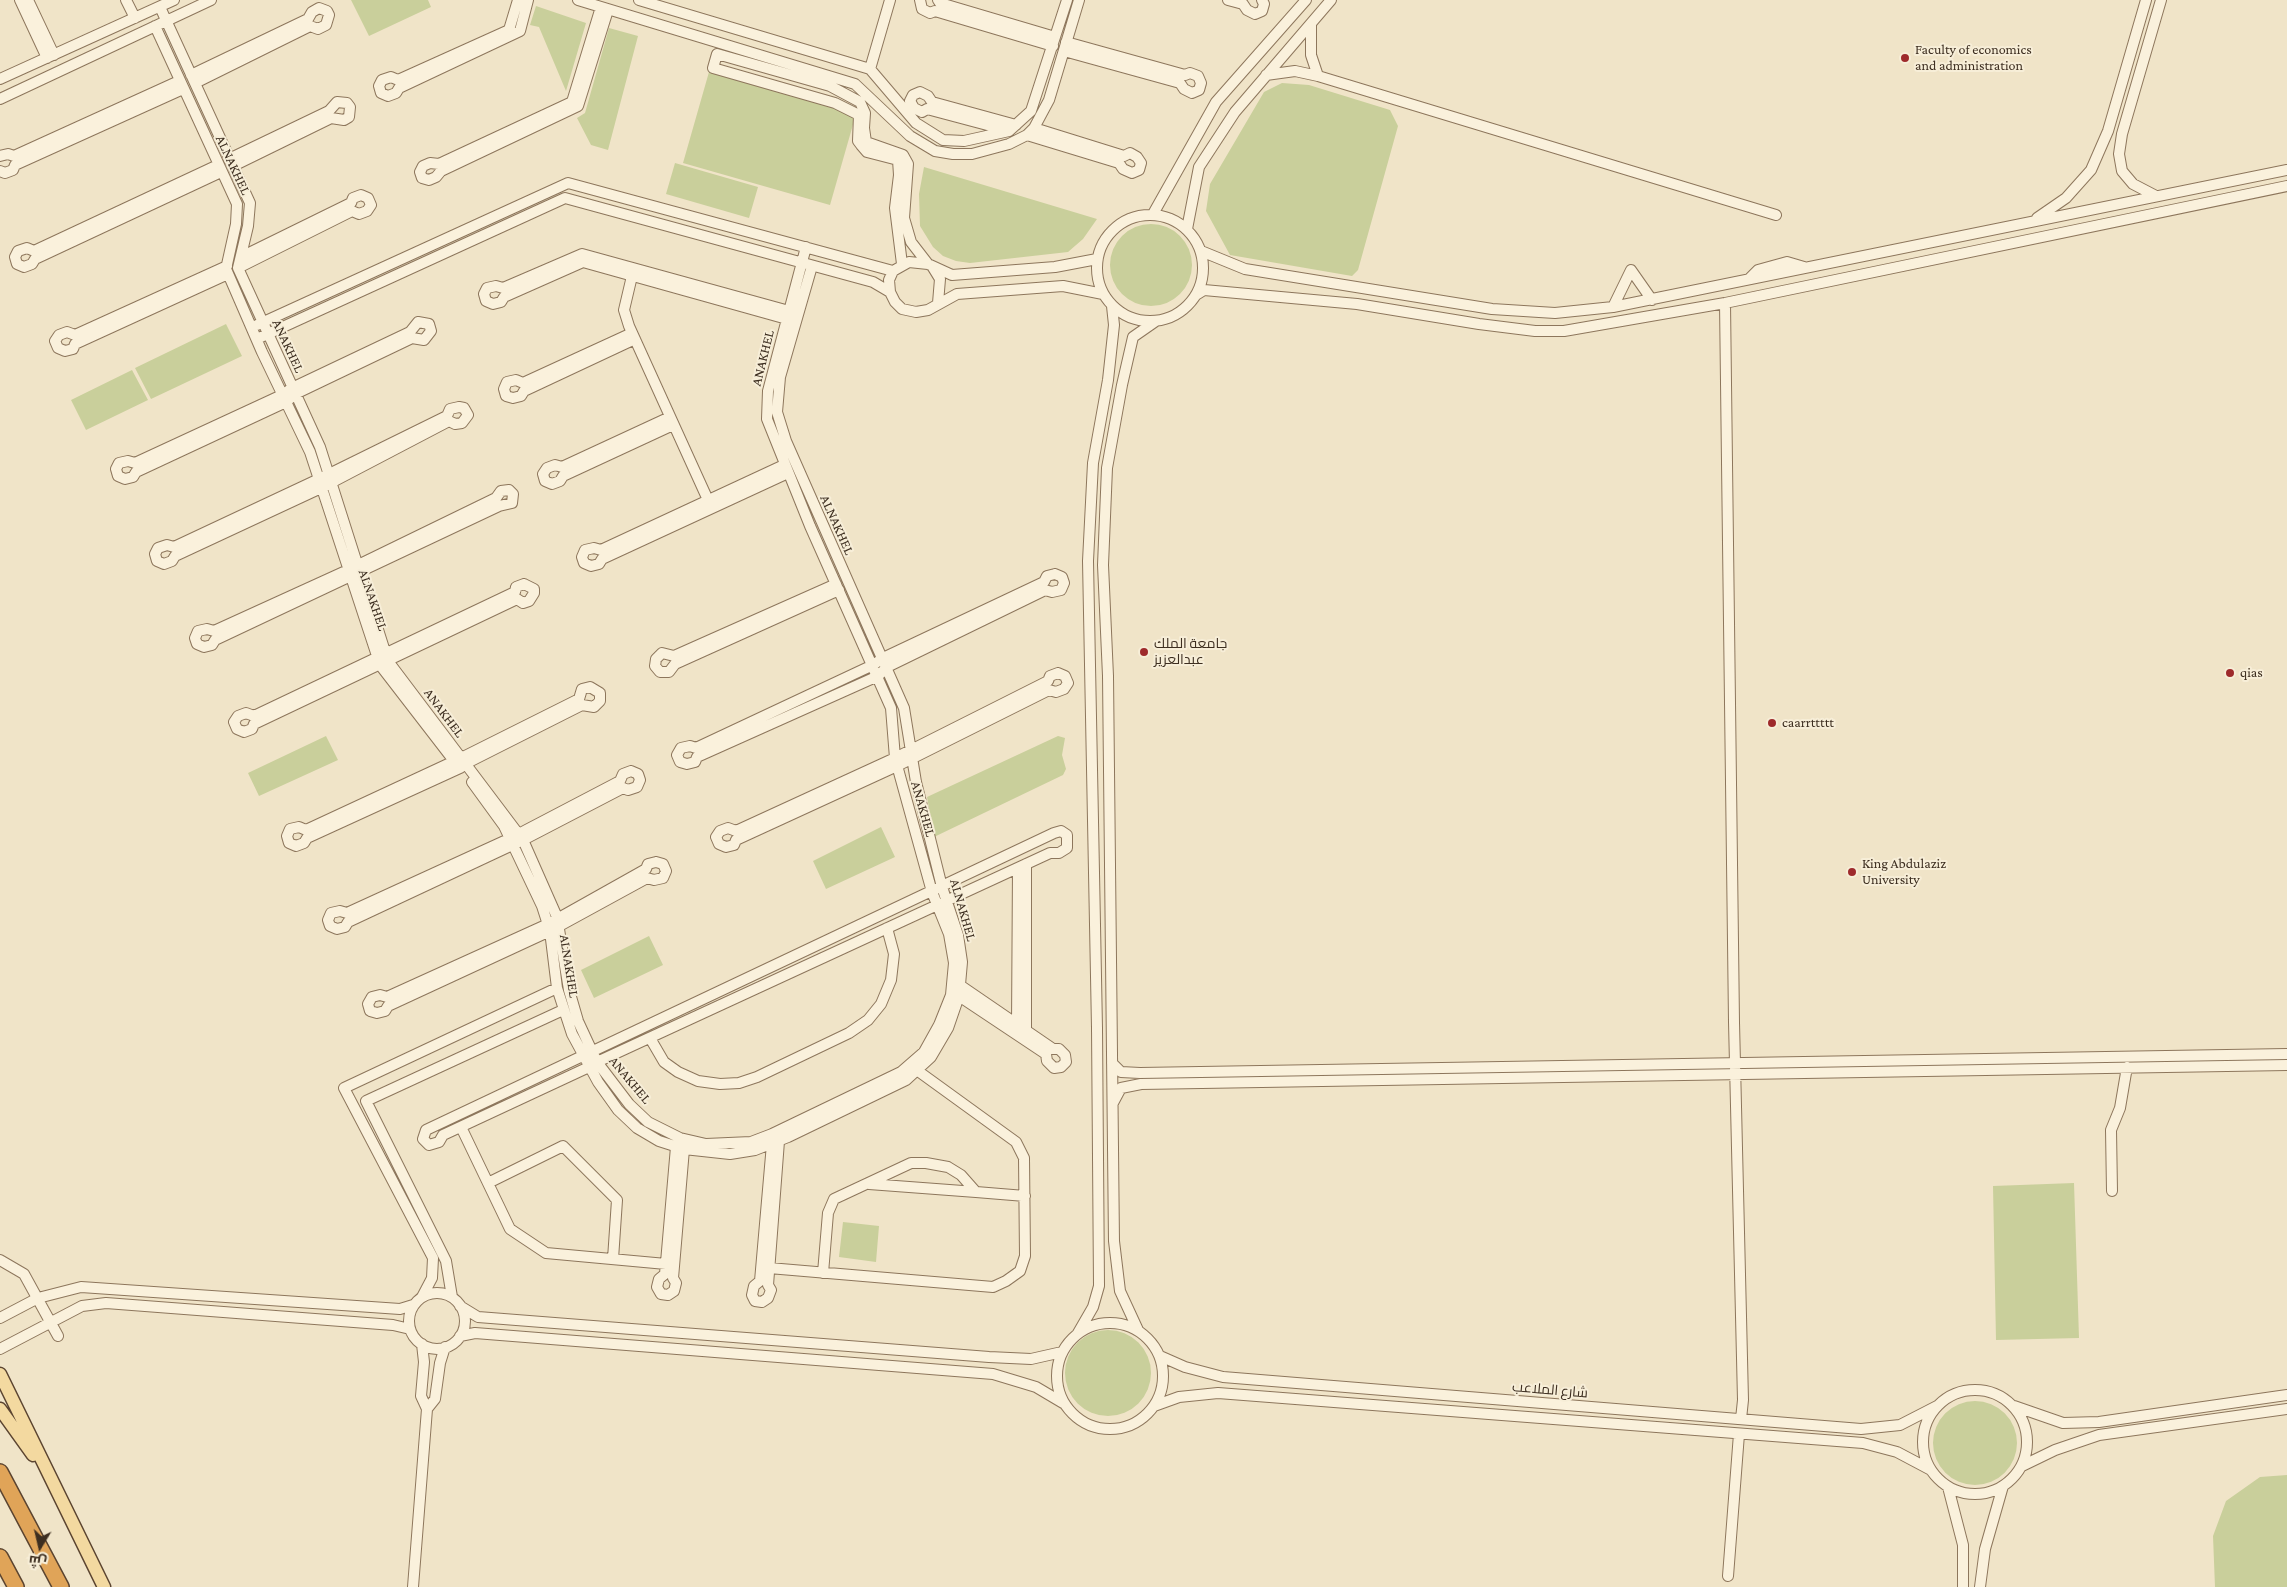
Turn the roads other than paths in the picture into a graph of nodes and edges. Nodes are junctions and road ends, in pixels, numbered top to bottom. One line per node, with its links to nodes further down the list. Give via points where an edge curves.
1 (20, 0): 30 (street)
2 (28, 0): 30 (street)
3 (126, 0): 24 (street)
4 (134, 0): 24 (street)
5 (174, 0): 22 (street)
6 (211, 0): 25 (street)
7 (518, 0): 8 (street, via 509,30 398,80 391,77 382,80 379,86 381,93 388,96 396,93 399,88 520,31)
8 (528, 0)
9 (639, 0): 33 (street)
10 (890, 0): 33 (street)
11 (920, 0): 28 (street, via 922,9 930,13 935,11)
12 (938, 0): 28 (street)
13 (1067, 0): 28 (street)
14 (1078, 0): 29 (street)
15 (1228, 0): 16 (street, via 1243,4 1255,14 1262,11)
16 (1262, 0)
17 (1306, 0): 49 (street, via 1216,102)
18 (1331, 0): 26 (street)
19 (2146, 0): 31 (street)
20 (2161, 0): 32 (street)
21 (582, 1): 23 (street)
22 (160, 7): 24 (street); 25 (street)
23 (605, 8): 23 (street, via 572,102 439,164 423,166 422,178 436,177 441,171 578,106); 41 (street, via 855,84 910,136 935,151 972,154 1009,144)
24 (138, 17): 30 (street)
25 (167, 21): 27 (street); 37 (street)
26 (1310, 24): 34 (street); 35 (street, via 1311,55)
27 (155, 26): 38 (street, ALNAKHEL); 39 (street)
28 (1054, 41): 40 (street, via 1031,111)
29 (1065, 46): 29 (street, via 1180,82 1192,93 1199,90 1198,76 1190,73 1185,75); 41 (street, via 1049,100)
30 (50, 56): 36 (street)
31 (2129, 58): 32 (street); 51 (street, via 2108,131 2091,170 2066,198)
32 (2143, 62): 48 (street, via 2119,154 2122,171 2133,184)
33 (870, 69): 40 (street, via 916,124 943,140 964,141)
34 (1266, 75): 35 (street, via 1295,71); 52 (street, via 1235,112 1199,167)
35 (1318, 76): 50 (street)
36 (0, 79)
37 (193, 79): 37 (street, via 310,26 326,25 329,15 319,8 308,19); 43 (street)
38 (181, 85): 42 (street, via 14,156); 44 (street, ALNAKHEL); 46 (street, via 15,165 13,170)
39 (0, 99)
40 (1013, 128): 40 (street, via 932,102 920,92 913,95 910,102 922,112 927,110)
41 (1031, 132): 41 (street, via 1120,163 1123,169 1132,173 1141,163 1130,153 1124,156)
42 (0, 156)
43 (231, 163): 43 (street, via 332,118 344,120 349,117 350,107 347,103 337,102 329,111); 55 (street, via 250,203)
44 (220, 168): 44 (street, via 34,251 27,248 18,251 15,257 17,264 24,267 32,264 35,259); 62 (street, ALNAKHEL, via 237,204)
45 (2287, 170): 48 (street)
46 (0, 171)
47 (2287, 186): 70 (street)
48 (2156, 196): 51 (street)
49 (1154, 214): 52 (street); 56 (street, via 1128,219 1116,226 1107,235)
50 (1776, 215)
51 (2033, 221): 68 (street)
52 (1187, 229): 54 (street)
53 (806, 247): 57 (street, ANAKHEL); 63 (street); 75 (street, via 568,183)
54 (1200, 251): 67 (street, via 1202,281); 72 (street, via 1245,269 1492,309 1555,312)
55 (240, 257): 61 (street); 61 (street, via 350,203 353,198 361,195 371,204 367,211 352,212)
56 (1096, 259): 59 (street, via 1055,267 952,274); 66 (street, via 1097,277)
57 (802, 263): 60 (street); 73 (street, ANAKHEL); 77 (street, via 565,198)
58 (902, 264): 59 (street); 59 (street, via 895,208 898,160 867,152 858,141 859,115 835,103 713,68 717,54 830,86 860,102 865,113 866,142 903,155 908,164 904,218 911,242); 63 (street)
59 (930, 265): 69 (street, via 940,279)
60 (812, 266): 65 (street, via 873,282); 90 (street, ALNAKHEL, via 780,377 777,412 793,459)
61 (238, 268): 75 (street, ANAKHEL)
62 (227, 270): 62 (street, via 74,335 68,332 59,335 55,341 58,348 64,351 73,349 75,344); 76 (street, ALNAKHEL)
63 (893, 271): 65 (street, via 889,280)
64 (632, 276): 73 (street); 73 (street, via 584,262 504,297 501,302 493,304 486,301 484,294 487,288 503,288 582,254); 78 (street, via 624,310)
65 (890, 292): 69 (street, via 902,309 916,312 928,310)
66 (1103, 294): 69 (street, via 1063,286 957,294); 71 (street)
67 (1196, 295): 70 (street, via 1204,290 1357,304 1534,331 1564,331); 74 (street, via 1179,312)
68 (1652, 300): 72 (street); 72 (street, via 1630,270)
69 (938, 303)
70 (1725, 303): 116 (street)
71 (1112, 306): 74 (street, via 1132,318); 141 (street, via 1114,325 1108,380 1093,463 1088,561 1099,1286 1093,1307)
72 (1613, 307)
73 (788, 315): 83 (street, ANAKHEL, via 768,391 767,419)
74 (1156, 321): 111 (street, via 1133,337 1107,468 1103,564 1108,676)
75 (262, 323): 76 (street); 77 (street, ANAKHEL)
76 (251, 328): 79 (street, ALNAKHEL)
77 (267, 335): 79 (street); 80 (street, ANAKHEL)
78 (633, 336): 78 (street, via 523,382 507,382 506,396 521,396 524,391); 82 (street)
79 (256, 338): 81 (street, ALNAKHEL)
80 (293, 391): 80 (street, via 412,338 424,340 431,331 429,324 418,322 410,332); 81 (street); 84 (street, ANAKHEL, via 320,448)
81 (284, 398): 81 (street, via 135,463 128,460 119,463 118,476 125,479 133,477 136,472); 85 (street, ALNAKHEL, via 310,452)
82 (672, 421): 82 (street, via 562,467 546,468 543,474 545,481 552,484 560,481 563,476); 86 (street)
83 (786, 469): 86 (street); 86 (street, via 602,559 599,564 584,564 582,557 586,550 601,550); 88 (street, ANAKHEL)
84 (330, 478): 84 (street, via 449,421 462,423 467,412 459,406 450,409 447,416); 85 (street); 87 (street, ANAKHEL)
85 (320, 484): 85 (street, via 174,548 167,545 158,548 155,554 157,561 164,564 172,561 175,556); 87 (street, ALNAKHEL)
86 (708, 500)
87 (354, 570): 87 (street, via 214,631 198,631 197,644 204,647 212,645 215,640); 87 (street, via 512,503 513,494 509,490 501,491 496,498); 89 (street, ALNAKHEL)
88 (837, 587): 88 (street, via 674,656 662,653 655,666 660,672 669,672 675,664); 91 (street, ANAKHEL)
89 (383, 659): 89 (street, via 254,716 246,713 238,716 234,722 236,729 244,732 252,729 254,724); 89 (street, via 517,599 522,603 529,601 534,589 520,585 515,592); 94 (street, ALNAKHEL)
90 (885, 663): 90 (street, via 1045,590 1061,590 1062,577 1055,574 1047,576 1044,582); 91 (street); 92 (street); 93 (street, ALNAKHEL, via 904,708)
91 (873, 665): 92 (street, ANAKHEL); 92 (street, via 696,748 681,748 677,755 680,762 695,762 697,757)
92 (878, 676): 95 (street, ANAKHEL, via 891,708)
93 (910, 754): 93 (street, via 1049,690 1064,690 1068,683 1065,676 1058,673 1050,676 1048,681); 95 (street); 98 (street, ALNAKHEL)
94 (460, 762): 94 (street, via 582,705 594,707 600,701 600,693 590,687 582,689 579,699); 94 (street, via 306,830 299,827 290,830 287,836 289,843 296,846 304,843 307,838); 96 (street, ALNAKHEL, via 504,826)
95 (896, 762): 95 (street, via 736,831 728,828 720,831 716,838 718,844 734,845 736,840); 98 (street, ANAKHEL)
96 (517, 839): 96 (street, via 622,788 637,787 638,774 631,771 623,774 620,781); 96 (street, via 347,913 332,913 328,920 330,926 337,929 345,927 348,922); 100 (street, ALNAKHEL)
97 (1022, 866): 98 (street, via 1067,848 1067,835 1061,831 1054,833); 99 (street); 105 (street); 106 (street)
98 (937, 889): 99 (street, ALNAKHEL); 108 (street)
99 (943, 902): 101 (street); 103 (street, ALNAKHEL, via 958,935 962,962); 112 (street, ANAKHEL, via 954,963 951,995 924,1052 901,1072 772,1134 751,1142 732,1144 706,1144 680,1138 648,1122)
100 (554, 924): 100 (street, via 647,878 662,878 666,871 664,864 648,864 646,869); 100 (street, via 387,997 372,997 368,1004 370,1011 385,1011 388,1006); 102 (street, ALNAKHEL); 108 (street, ANAKHEL)
101 (887, 928): 107 (street); 107 (street, via 894,954 891,980 881,1004 868,1020 849,1033 757,1077 740,1083 698,1081 664,1062)
102 (557, 988): 104 (street, ALNAKHEL); 132 (street, via 344,1088 433,1258 432,1278)
103 (960, 991): 105 (street); 106 (street, via 1046,1054 1047,1061 1054,1068 1066,1062 1065,1054 1059,1048 1053,1049); 117 (street, ALNAKHEL, via 948,1028 931,1057)
104 (563, 1010): 108 (street, ALNAKHEL); 133 (street, via 366,1102 446,1261)
105 (1017, 1024): 106 (street)
106 (1026, 1030)
107 (650, 1038): 112 (street)
108 (588, 1054): 112 (street, ALNAKHEL); 119 (street, via 426,1130 423,1139 428,1144 439,1142 443,1135)
109 (2248, 1054): 110 (street); 113 (street); 116 (street)
110 (2287, 1054)
111 (1112, 1063): 116 (street, via 1121,1072 1140,1073); 118 (street)
112 (593, 1065): 119 (street); 121 (street, ALNAKHEL, via 618,1110 637,1128 659,1141)
113 (2251, 1065): 114 (street); 115 (street)
114 (2287, 1065)
115 (2126, 1068): 116 (street); 124 (street, via 2120,1108 2111,1130)
116 (1737, 1069): 118 (street, via 1141,1084 1121,1088); 158 (street)
117 (918, 1071): 120 (street, ALNAKHEL, via 906,1080); 126 (street, via 1016,1142 1024,1158)
118 (1112, 1103): 140 (street, via 1114,1241 1120,1291)
119 (461, 1127): 122 (street)
120 (776, 1142): 121 (street, ALNAKHEL, via 730,1154); 130 (street); 130 (street, via 760,1281 754,1286 752,1295 756,1301 768,1298 771,1290 768,1285)
121 (680, 1148): 129 (street); 129 (street, via 673,1278 676,1283 674,1291 668,1295 661,1294 657,1287 665,1274)
122 (488, 1183): 127 (street, via 510,1229 546,1253); 127 (street, via 563,1146 616,1200)
123 (865, 1183): 125 (street); 125 (street, via 911,1163 926,1163 948,1167 961,1175); 131 (street, via 834,1199 830,1205)
124 (2112, 1191)
125 (976, 1192): 126 (street)
126 (1025, 1196): 131 (street, via 1026,1256 1020,1270 993,1286)
127 (613, 1259): 129 (street)
128 (0, 1260): 134 (street, via 24,1274)
129 (666, 1264)
130 (769, 1268): 131 (street)
131 (823, 1273)
132 (422, 1297): 133 (street, via 434,1293); 135 (street)
133 (452, 1297): 136 (street)
134 (38, 1298): 135 (street, via 80,1287 400,1309); 137 (street); 138 (street)
135 (413, 1305): 139 (street)
136 (460, 1306): 143 (street, via 464,1318); 147 (street, via 478,1317 990,1357 1031,1358)
137 (0, 1318)
138 (50, 1323): 139 (street, via 82,1306 106,1303 393,1325); 142 (street); 146 (street)
139 (410, 1329): 144 (street)
140 (1138, 1330): 141 (street, via 1108,1322); 148 (street)
141 (1078, 1332): 147 (street)
142 (58, 1336)
143 (460, 1336): 145 (street); 151 (street, via 475,1333 993,1374 1036,1387)
144 (422, 1344): 145 (street, via 433,1348); 156 (street, via 421,1396)
145 (446, 1347): 156 (street, via 440,1363 435,1399)
146 (0, 1349)
147 (1062, 1352): 151 (street, via 1056,1368 1057,1386)
148 (1160, 1356): 152 (street, via 1162,1390); 158 (street, شارع الملاعب, via 1185,1368 1222,1377)
149 (0, 1374): 163 (main road)
150 (2287, 1395): 154 (street, via 2098,1422 2063,1423)
151 (1064, 1403): 152 (street, via 1090,1426 1108,1429 1126,1427 1142,1419)
152 (1154, 1406): 159 (street, شارع الملاعب, via 1179,1397 1218,1393)
153 (1937, 1406): 154 (street, via 1950,1396 1967,1390 1984,1390); 158 (street, شارع الملاعب, via 1900,1425 1861,1429); 161 (street, via 1927,1420 1923,1437 1924,1454)
154 (2014, 1406): 160 (street, via 2028,1435)
155 (0, 1409): 163 (main road)
156 (427, 1409): 171 (street)
157 (2287, 1409): 160 (street, via 2100,1436 2055,1450)
158 (1741, 1419)
159 (1738, 1434): 161 (street, شارع الملاعب, via 1863,1443 1898,1452); 167 (street)
160 (2022, 1466): 164 (street)
161 (1931, 1470): 165 (street)
162 (0, 1472): 169 (highway)
163 (55, 1486): 170 (main road)
164 (2003, 1486): 165 (street, via 1976,1494); 173 (street, via 1985,1549)
165 (1948, 1487): 172 (street, via 1963,1545)
166 (0, 1557): 168 (highway)
167 (1728, 1576)
168 (16, 1587)
169 (61, 1587)
170 (104, 1587)
171 (413, 1587)
172 (1963, 1587)
173 (1980, 1587)

